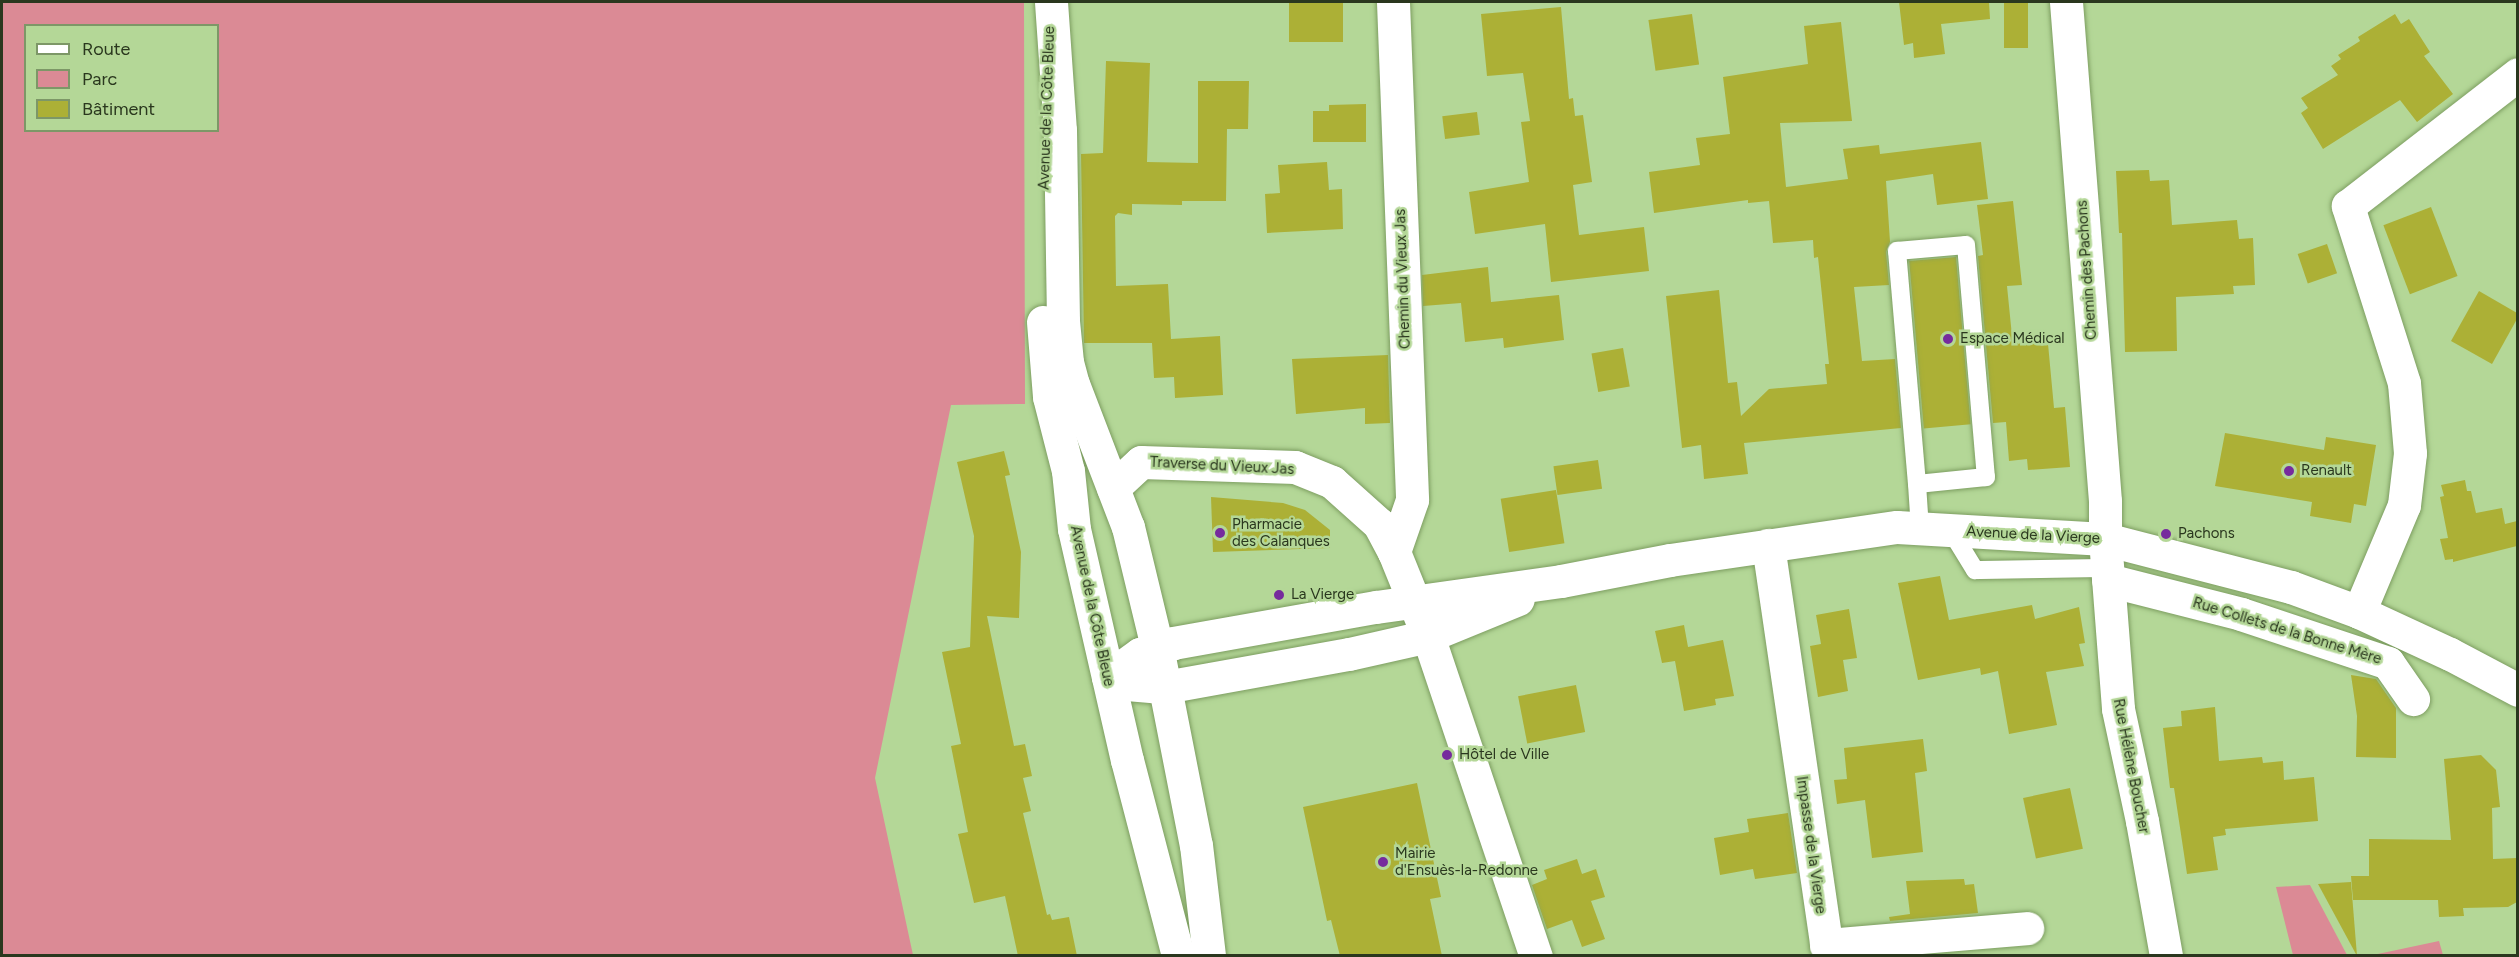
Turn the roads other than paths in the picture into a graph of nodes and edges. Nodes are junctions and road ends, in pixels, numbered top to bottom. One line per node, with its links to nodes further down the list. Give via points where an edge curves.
1 (1052, 2): 6 (street, Avenue de la Côte Bleue, via 1060,130 1063,321 1068,362); 16 (street, Avenue de la Côte Bleue, via 1043,148 1044,357 1051,405 1068,471 1074,529)
2 (1393, 2): 9 (street, Chemin du Vieux Jas, via 1412,500)
3 (2066, 2): 10 (street, Chemin des Pachons)
4 (2517, 74): 13 (street, via 2348,206 2404,383 2410,453 2404,505)
5 (1917, 484): 5 (lane, via 1986,477 1966,245 1897,251); 7 (lane)
6 (1113, 488): 9 (street, Traverse du Vieux Jas, via 1141,462 1295,467 1332,482 1379,524); 15 (street, Avenue de la Côte Bleue, via 1128,527)
7 (1935, 530): 8 (street, Avenue de la Vierge, via 1897,527); 10 (street, Avenue de la Vierge)
8 (1768, 545): 11 (street, Avenue de la Vierge); 20 (street, Impasse de la Vierge, via 1826,945)
9 (1394, 552): 12 (street, Traverse du Vieux Jas)
10 (2107, 562): 13 (street, Avenue de la Vierge, via 2291,586); 19 (street, Rue Collets de la Bonne Mère, via 2241,614 2388,663); 24 (street, Rue Hélène Boucher, via 2118,709)
11 (1561, 580): 12 (street); 14 (street)
12 (1413, 603): 14 (street, Traverse du Vieux Jas); 15 (street)
13 (2359, 612): 18 (street, Avenue de la Vierge)
14 (1428, 636): 17 (street); 23 (street, Traverse du Vieux Jas)
15 (1157, 646): 16 (street); 17 (street, Avenue de la Côte Bleue)
16 (1108, 677): 17 (street, via 1127,684); 21 (street, Avenue de la Côte Bleue)
17 (1166, 687): 22 (street, Avenue de la Côte Bleue, via 1196,845)
18 (2517, 690)
19 (2413, 699)
20 (2027, 928)
21 (1178, 956)
22 (1209, 956)
23 (1536, 956)
24 (2166, 956)

